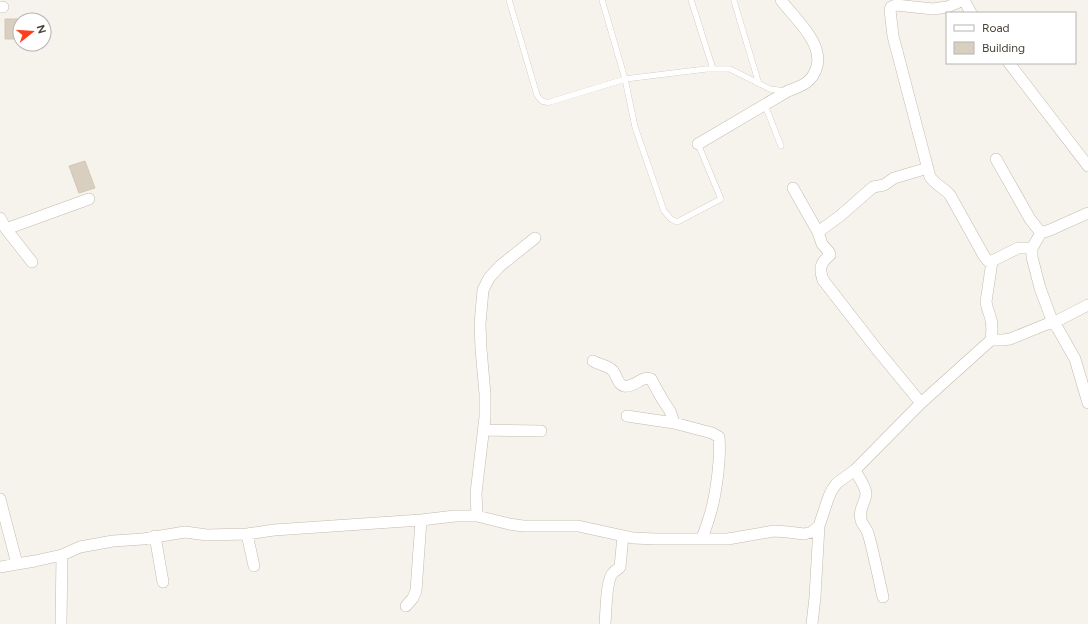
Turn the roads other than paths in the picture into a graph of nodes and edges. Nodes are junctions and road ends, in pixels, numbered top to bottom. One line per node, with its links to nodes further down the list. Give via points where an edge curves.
1 (509, 0): 11 (lane, via 537,96 542,101 550,102)
2 (602, 0): 11 (lane)
3 (691, 0): 10 (lane)
4 (780, 0): 13 (street, via 810,36 818,53 816,71 810,80)
5 (964, 0): 7 (street, via 947,7 932,9); 8 (street)
6 (734, 1): 12 (lane)
7 (891, 3): 19 (street, via 892,36)
8 (970, 12)
9 (1010, 64): 18 (street)
10 (713, 69): 11 (lane); 12 (lane, via 730,69)
11 (625, 80): 15 (lane, via 635,127 664,211 677,222 721,199)
12 (759, 84): 13 (lane, via 770,89)
13 (788, 91): 14 (street)
14 (764, 105): 15 (street); 16 (lane)
15 (698, 144)
16 (781, 146)
17 (996, 159): 26 (street, via 1030,219)
18 (1088, 166)
19 (928, 168): 25 (street, via 873,187); 29 (street, via 933,182 950,195 984,256)
20 (793, 188): 25 (street)
21 (89, 199): 24 (street)
22 (1088, 212): 26 (street)
23 (0, 218): 24 (street)
24 (6, 229): 30 (street)
25 (818, 232): 35 (street, via 822,244 830,255 821,266 823,280)
26 (1041, 233): 28 (street)
27 (535, 238): 39 (street, via 500,266 483,290 480,324 485,394)
28 (1032, 248): 29 (street, via 1018,248); 32 (street, via 1036,272)
29 (992, 261): 33 (street, via 986,302 992,329)
30 (32, 262)
31 (1088, 305): 32 (street)
32 (1053, 323): 33 (street, via 1010,339); 36 (street, via 1075,359)
33 (991, 340): 35 (street)
34 (593, 361): 38 (street, via 613,371 624,386 631,386 643,379 651,379 670,411)
35 (921, 403): 41 (street)
36 (1088, 403)
37 (627, 416): 38 (street)
38 (674, 423): 49 (street, via 719,436 715,495)
39 (484, 430): 40 (street); 43 (street, via 476,493)
40 (541, 431)
41 (855, 470): 45 (street, via 832,490); 55 (street, via 866,493 860,515 868,533)
42 (0, 499): 51 (street)
43 (477, 516): 44 (street); 48 (street, via 523,526 578,526)
44 (422, 520): 46 (street); 56 (street, via 416,591)
45 (819, 526): 49 (street, via 804,534 774,531 728,539); 59 (street)
46 (247, 534): 47 (street, via 185,532); 52 (street)
47 (155, 536): 50 (street, via 80,547); 54 (street)
48 (624, 536): 49 (street); 58 (street, via 620,567 612,573 608,589)
49 (702, 539)
50 (62, 555): 51 (street); 57 (street)
51 (17, 564): 53 (street)
52 (254, 566)
53 (0, 567)
54 (163, 582)
55 (882, 597)
56 (406, 606)
57 (61, 624)
58 (605, 624)
59 (812, 624)

